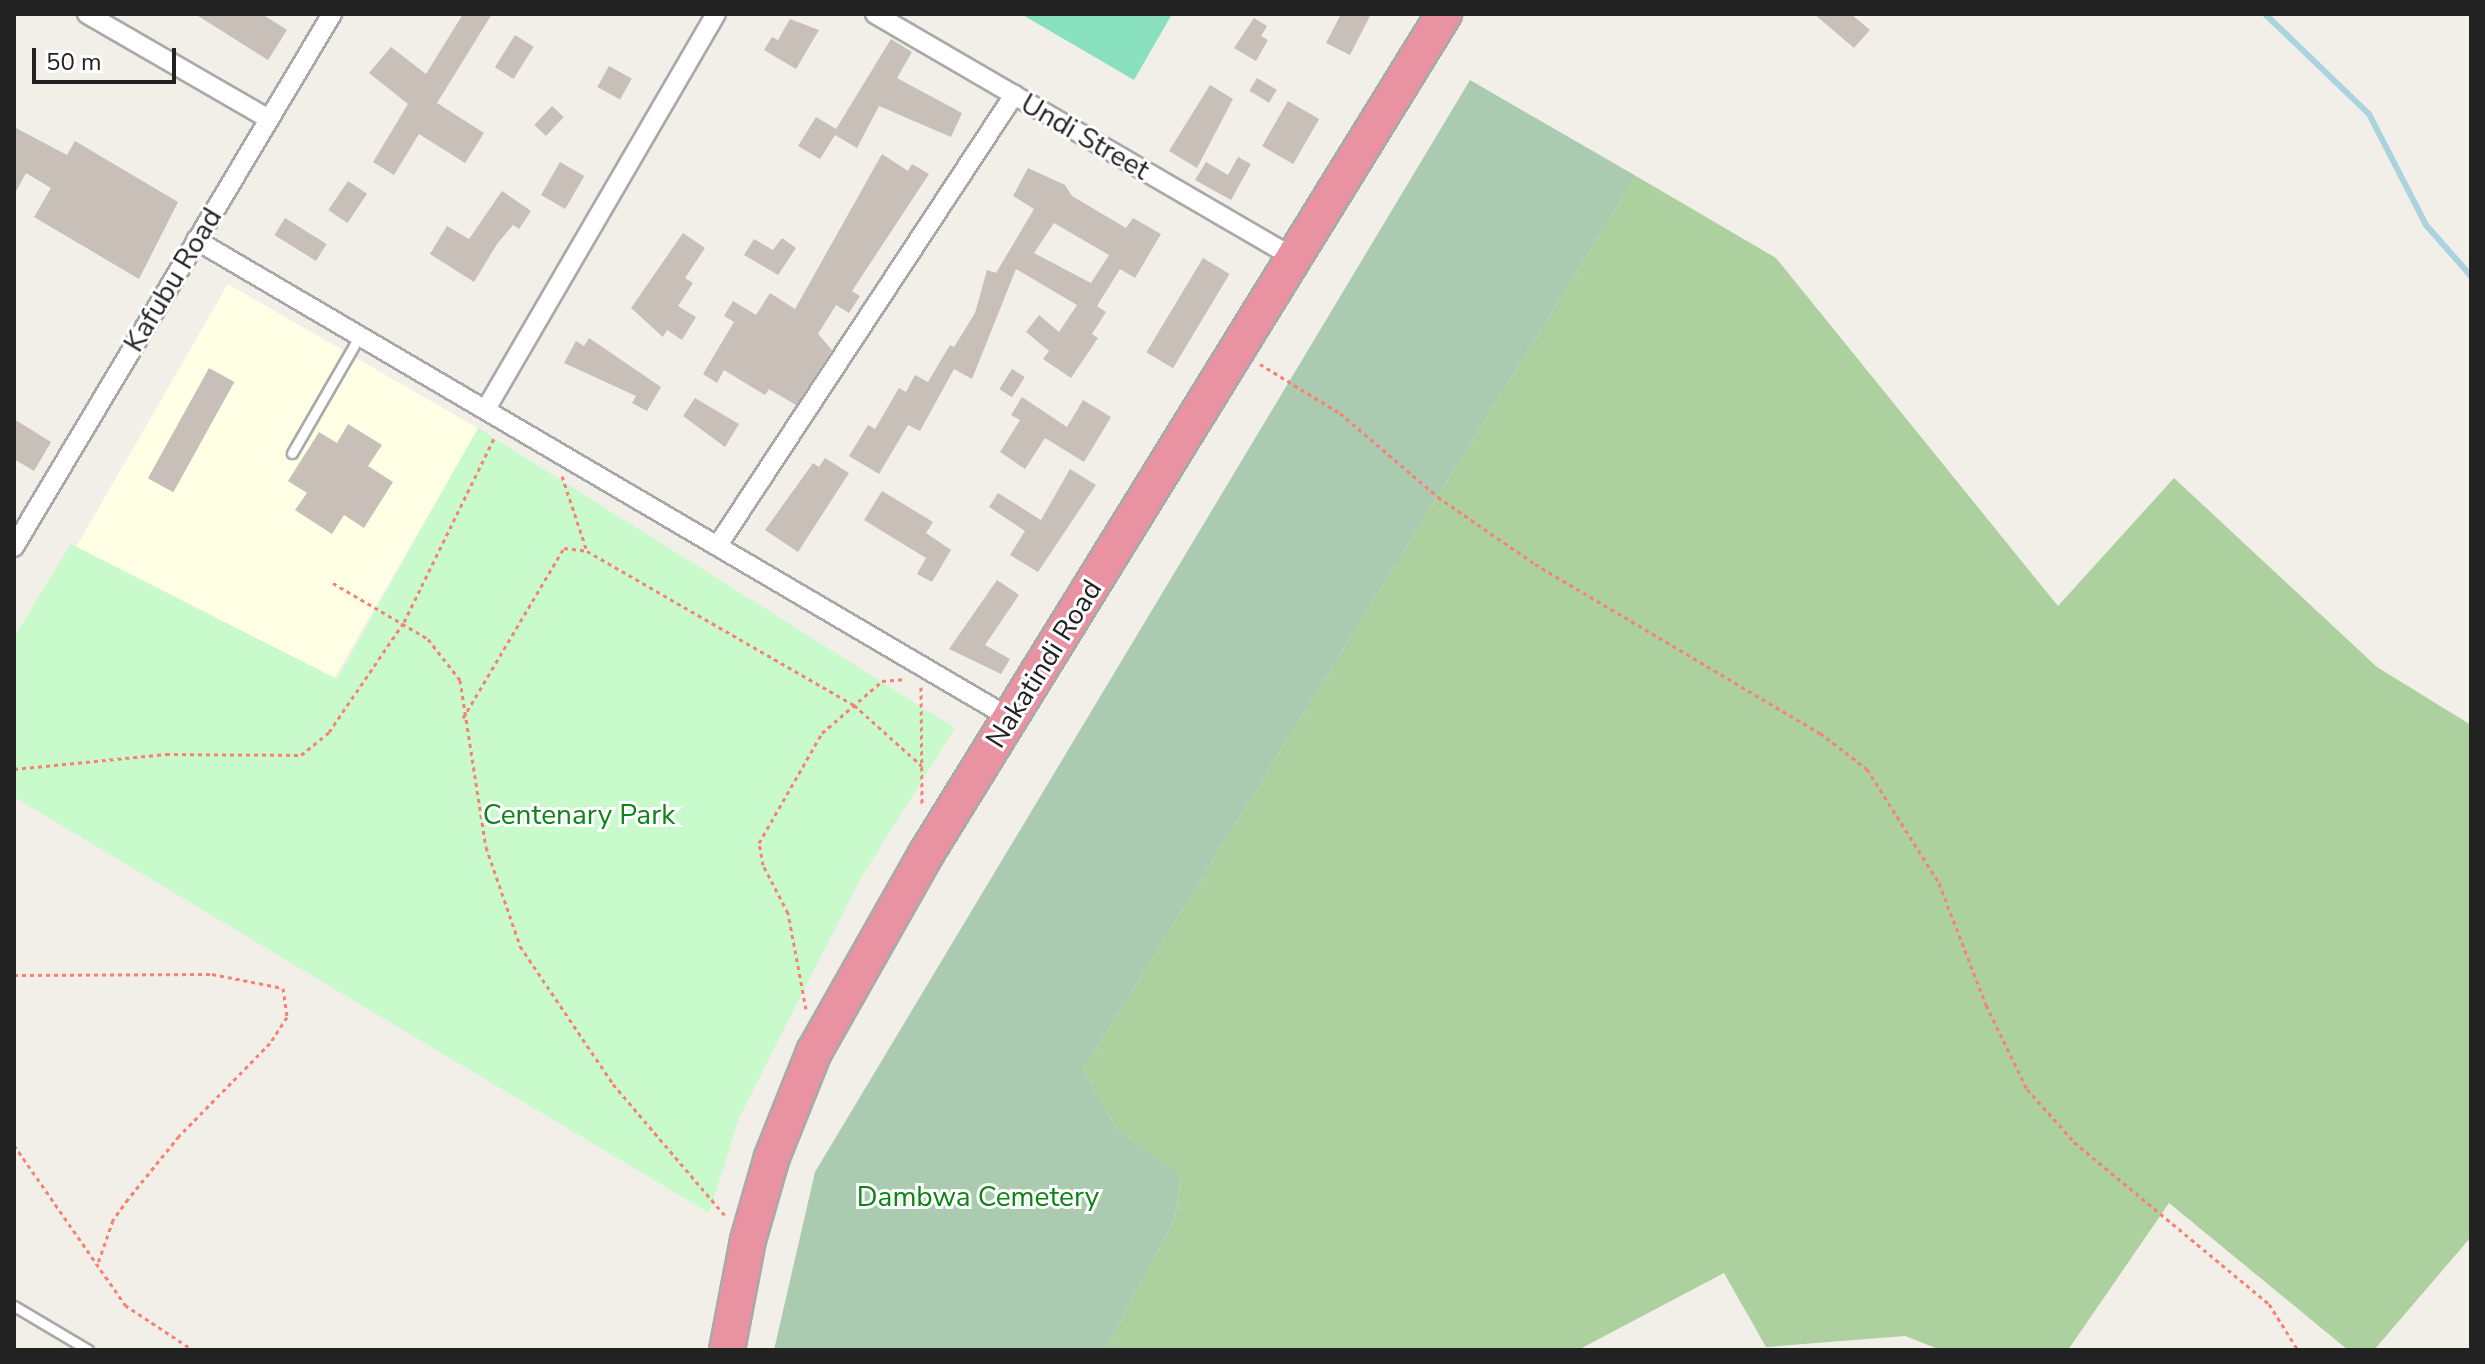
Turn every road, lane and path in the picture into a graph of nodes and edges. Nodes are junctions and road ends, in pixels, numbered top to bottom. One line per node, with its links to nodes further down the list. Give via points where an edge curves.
1 (87, 14): 7 (street)
2 (332, 14): 7 (street, Kafubu Road)
3 (716, 14): 12 (street)
4 (875, 14): 6 (street, Undi Street)
5 (1444, 14): 9 (highway, Nakatindi Road)
6 (1014, 95): 9 (street, Undi Street); 16 (street)
7 (269, 119): 8 (street, Kafubu Road)
8 (196, 240): 10 (street); 17 (street, Kafubu Road)
9 (1296, 259): 11 (highway, Nakatindi Road)
10 (360, 335): 12 (street); 15 (lane)
11 (1239, 352): 25 (highway, Nakatindi Road); 38 (path, via 1340,413 1438,497 1535,564 1820,733 1867,769 1939,883 1986,1005 2027,1089 2074,1142 2269,1304)
12 (486, 409): 13 (street)
13 (504, 419): 14 (street); 20 (path)
14 (554, 449): 16 (street); 18 (path)
15 (292, 453)
16 (718, 545): 21 (street)
17 (14, 547)
18 (587, 551): 23 (path); 24 (path, via 564,548)
19 (333, 583): 20 (path)
20 (404, 622): 24 (path, via 428,639 460,680); 27 (path, via 329,732 301,755 166,754)
21 (944, 677): 22 (path); 25 (street)
22 (919, 688): 23 (path, via 906,679 882,681); 26 (path)
23 (854, 705): 26 (path); 30 (path, via 822,733 759,843 763,865 788,913)
24 (463, 718): 32 (path, via 486,847 520,946 613,1084 671,1158)
25 (1010, 718): 30 (highway, Nakatindi Road)
26 (922, 766): 28 (path)
27 (14, 769)
28 (923, 813)
29 (14, 975): 33 (path, via 212,974 283,988 287,1017 270,1043 179,1136 128,1199 113,1220)
30 (814, 1052): 32 (highway, Nakatindi Road, via 772,1157)
31 (14, 1145): 33 (path)
32 (748, 1240): 37 (highway, Nakatindi Road)
33 (98, 1263): 36 (path, via 125,1305)
34 (14, 1306): 35 (lane)
35 (88, 1350)
36 (193, 1350)
37 (727, 1350)
38 (2298, 1350)

